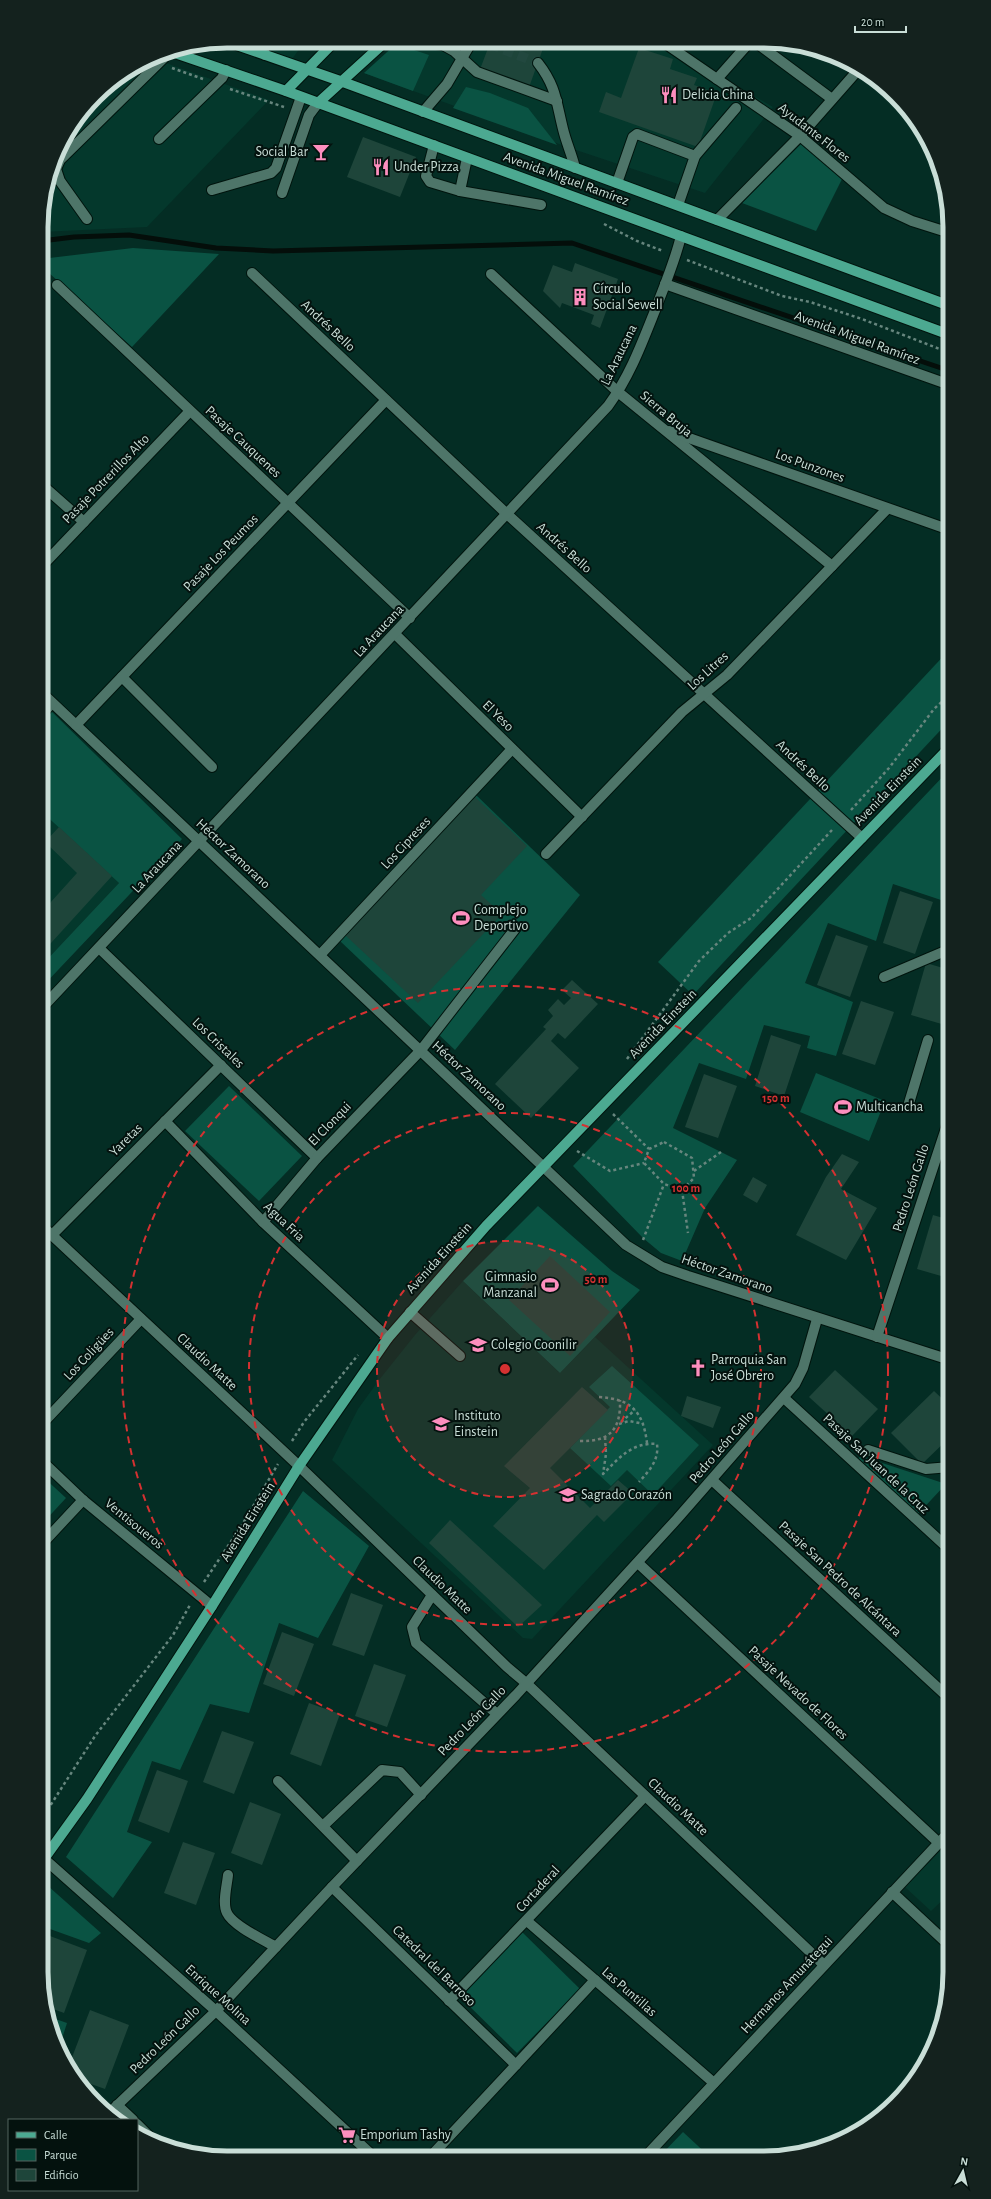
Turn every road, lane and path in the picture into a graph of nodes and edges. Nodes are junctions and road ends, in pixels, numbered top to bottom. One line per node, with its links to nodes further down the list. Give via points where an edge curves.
1 (246, 48): 11 (main road, Avenida Miguel Ramírez)
2 (264, 48): 11 (street)
3 (328, 48): 15 (main road)
4 (379, 48): 19 (main road)
5 (450, 48): 12 (street)
6 (468, 48): 12 (street)
7 (672, 48): 18 (street, Ayudante Flores)
8 (744, 48): 18 (street)
9 (763, 48): 22 (street)
10 (179, 55): 16 (main road, Avenida Miguel Ramírez)
11 (265, 55): 15 (main road, Avenida Miguel Ramírez)
12 (462, 59): 23 (street, via 477,72); 26 (street, via 447,84)
13 (163, 60): 31 (street)
14 (538, 63): 23 (street, via 549,77)
15 (307, 69): 19 (main road, Avenida Miguel Ramírez); 20 (main road)
16 (226, 70): 20 (main road, Avenida Miguel Ramírez); 28 (street, via 222,78)
17 (855, 73): 22 (street)
18 (717, 79): 27 (street, Ayudante Flores)
19 (343, 82): 24 (main road); 26 (main road, Avenida Miguel Ramírez)
20 (286, 91): 21 (main road, Avenida Miguel Ramírez)
21 (301, 97): 24 (main road, Avenida Miguel Ramírez); 36 (street, via 276,168 271,173)
22 (832, 99): 27 (street)
23 (557, 101): 33 (street)
24 (318, 103): 29 (main road, Avenida Miguel Ramírez); 38 (street, via 309,116)
25 (736, 108): 30 (street)
26 (423, 112): 33 (main road, Avenida Miguel Ramírez)
27 (800, 136): 42 (street); 43 (street, Ayudante Flores, via 884,208 912,221)
28 (159, 139)
29 (434, 145): 32 (main road, Avenida Miguel Ramírez); 37 (street, via 426,176 436,186)
30 (695, 156): 35 (street, via 637,134 633,137); 40 (street)
31 (62, 158)
32 (467, 158): 37 (street); 44 (main road, Avenida Miguel Ramírez)
33 (575, 168): 35 (main road, Avenida Miguel Ramírez)
34 (57, 171): 41 (street, via 60,181)
35 (617, 183): 40 (main road, Avenida Miguel Ramírez)
36 (212, 190)
37 (460, 191): 39 (street)
38 (282, 193)
39 (541, 205)
40 (678, 205): 42 (main road, Avenida Miguel Ramírez)
41 (87, 220)
42 (717, 220): 49 (main road, Avenida Miguel Ramírez)
43 (943, 231)
44 (681, 236): 47 (street, La Araucana); 50 (main road, Avenida Miguel Ramírez)
45 (252, 273): 53 (street, Andrés Bello)
46 (491, 274): 52 (street, Sierra Bruja)
47 (665, 284): 51 (street, Avenida Miguel Ramírez); 52 (street, La Araucana, via 639,350)
48 (57, 285): 54 (street, Pasaje Cauquenes)
49 (943, 303)
50 (943, 332)
51 (943, 383)
52 (618, 392): 55 (street, Sierra Bruja); 59 (street, La Araucana, via 596,421)
53 (386, 400): 57 (street, Pasaje Los Peumos); 59 (street, Andrés Bello)
54 (190, 411): 57 (street, Pasaje Cauquenes); 60 (street, Pasaje Potrerillos Alto)
55 (660, 428): 58 (street, Los Punzones); 63 (street, Sierra Bruja)
56 (48, 490): 60 (street)
57 (287, 503): 64 (street, Pasaje Cauquenes); 66 (street, Pasaje Los Peumos)
58 (887, 509): 61 (street, Los Punzones); 63 (street, Los Litres)
59 (508, 515): 64 (street, La Araucana); 67 (street, Andrés Bello)
60 (84, 522): 62 (street, Pasaje Potrerillos Alto)
61 (943, 528)
62 (48, 560)
63 (832, 566): 67 (street, Los Litres, via 727,675)
64 (410, 618): 65 (street, La Araucana)
65 (395, 634): 72 (street, El Yeso); 77 (street, La Araucana)
66 (122, 677): 71 (street, Pasaje Los Peumos); 74 (street)
67 (704, 694): 75 (street, Los Litres, via 682,712); 76 (street, Andrés Bello)
68 (48, 699): 69 (street, Héctor Zamorano)
69 (52, 703): 70 (street); 71 (street, Héctor Zamorano)
70 (48, 707)
71 (76, 725): 77 (street, Héctor Zamorano)
72 (512, 749): 75 (street, El Yeso); 82 (street, Los Cipreses)
73 (943, 754): 76 (main road, Avenida Einstein)
74 (212, 767)
75 (582, 817): 78 (street, Los Litres)
76 (862, 838): 89 (main road, Avenida Einstein)
77 (200, 841): 80 (street, La Araucana); 82 (street, Héctor Zamorano)
78 (546, 854)
79 (515, 929): 86 (street, El Clonqui)
80 (99, 948): 84 (street, La Araucana); 87 (street, Los Cristales)
81 (943, 953): 83 (street)
82 (320, 955): 86 (street, Héctor Zamorano)
83 (884, 977)
84 (48, 1002)
85 (928, 1040): 88 (street)
86 (421, 1050): 95 (street, El Clonqui); 97 (street, Héctor Zamorano)
87 (220, 1065): 90 (street, Yaretas); 95 (street, Los Cristales)
88 (908, 1103)
89 (603, 1105): 92 (main road, Avenida Einstein); 93 (path)
90 (165, 1121): 101 (street, Agua Fria); 104 (street, Yaretas)
91 (943, 1137): 109 (street, Pedro León Gallo)
92 (565, 1144): 96 (path, via 610,1171); 97 (main road, Avenida Einstein)
93 (649, 1149): 96 (path); 98 (path, via 664,1142 692,1158)
94 (720, 1152): 98 (path)
95 (317, 1158): 101 (street, El Clonqui)
96 (644, 1163): 99 (path)
97 (544, 1166): 105 (street, Héctor Zamorano, via 626,1245); 106 (main road, Avenida Einstein, via 486,1226)
98 (693, 1171): 100 (path, via 694,1178)
99 (664, 1184): 100 (path); 105 (path, via 643,1238)
100 (682, 1190): 103 (path)
101 (263, 1222): 110 (street, Agua Fria)
102 (48, 1232): 104 (street, Claudio Matte)
103 (688, 1233)
104 (52, 1236): 107 (street, Claudio Matte)
105 (642, 1256): 108 (street, Héctor Zamorano, via 662,1267)
106 (410, 1312): 110 (main road, Avenida Einstein); 111 (street)
107 (141, 1319): 117 (street, Los Coligües); 124 (street, Claudio Matte)
108 (816, 1319): 109 (street, Héctor Zamorano); 114 (street, Pedro León Gallo, via 803,1368)
109 (877, 1337): 112 (street, Héctor Zamorano)
110 (388, 1338): 124 (main road, Avenida Einstein)
111 (460, 1356)
112 (943, 1358)
113 (599, 1397): 115 (path)
114 (784, 1398): 127 (street, Pedro León Gallo); 131 (street, Pasaje San Juan de la Cruz)
115 (620, 1399): 116 (path); 118 (path)
116 (635, 1410): 118 (path); 119 (path)
117 (48, 1418)
118 (619, 1424): 119 (path, via 629,1421); 120 (path)
119 (644, 1424): 122 (path)
120 (604, 1437): 121 (path); 122 (path, via 606,1454 603,1474 629,1449)
121 (580, 1441)
122 (648, 1443): 128 (path, via 657,1444 658,1454)
123 (868, 1450): 126 (street, via 926,1469)
124 (299, 1466): 133 (street, Claudio Matte); 134 (main road, Avenida Einstein)
125 (48, 1467): 129 (street, Ventisoueros)
126 (943, 1468)
127 (712, 1480): 132 (street, Pedro León Gallo); 136 (street, Pasaje San Pedro de Alcántara)
128 (639, 1482)
129 (83, 1500): 130 (street); 134 (street, Ventisoueros)
130 (48, 1538)
131 (943, 1544)
132 (638, 1563): 135 (street, Pedro León Gallo); 143 (street, Pasaje Nevado de Flores)
133 (432, 1595): 135 (street, Claudio Matte); 137 (street, via 412,1627 416,1643)
134 (212, 1606): 144 (main road, Avenida Einstein, via 87,1799)
135 (526, 1683): 137 (street, Pedro León Gallo); 140 (street, Claudio Matte)
136 (943, 1694)
137 (498, 1714): 139 (street, Pedro León Gallo)
138 (278, 1781): 141 (street)
139 (421, 1795): 141 (street, via 400,1772 382,1770); 145 (street, Pedro León Gallo)
140 (645, 1796): 150 (street, Cortaderal); 153 (street, Claudio Matte)
141 (324, 1826): 145 (street)
142 (943, 1839): 143 (street, Hermanos Amunátegui)
143 (939, 1843): 149 (street, Hermanos Amunátegui)
144 (48, 1851)
145 (357, 1860): 148 (street, Pedro León Gallo)
146 (48, 1864): 156 (street, Enrique Molina)
147 (228, 1875): 152 (street, via 225,1903 232,1921)
148 (332, 1887): 152 (street, Pedro León Gallo); 155 (street, Catedral del Barroso)
149 (892, 1892): 151 (street); 153 (street, Hermanos Amunátegui)
150 (527, 1921): 154 (street, Las Puntillas); 155 (street, Cortaderal)
151 (943, 1939)
152 (276, 1947): 156 (street, Pedro León Gallo)
153 (824, 1965): 158 (street, Hermanos Amunátegui)
154 (595, 1980): 157 (street); 158 (street, Las Puntillas)
155 (449, 2001): 157 (street, Catedral del Barroso)
156 (216, 2011): 159 (street, Pedro León Gallo); 162 (street, Enrique Molina)
157 (516, 2065): 163 (street)
158 (714, 2083): 164 (street, Hermanos Amunátegui)
159 (117, 2106): 160 (street, Pedro León Gallo); 161 (street)
160 (113, 2110)
161 (132, 2119)
162 (368, 2151)
163 (436, 2151)
164 (651, 2151)

